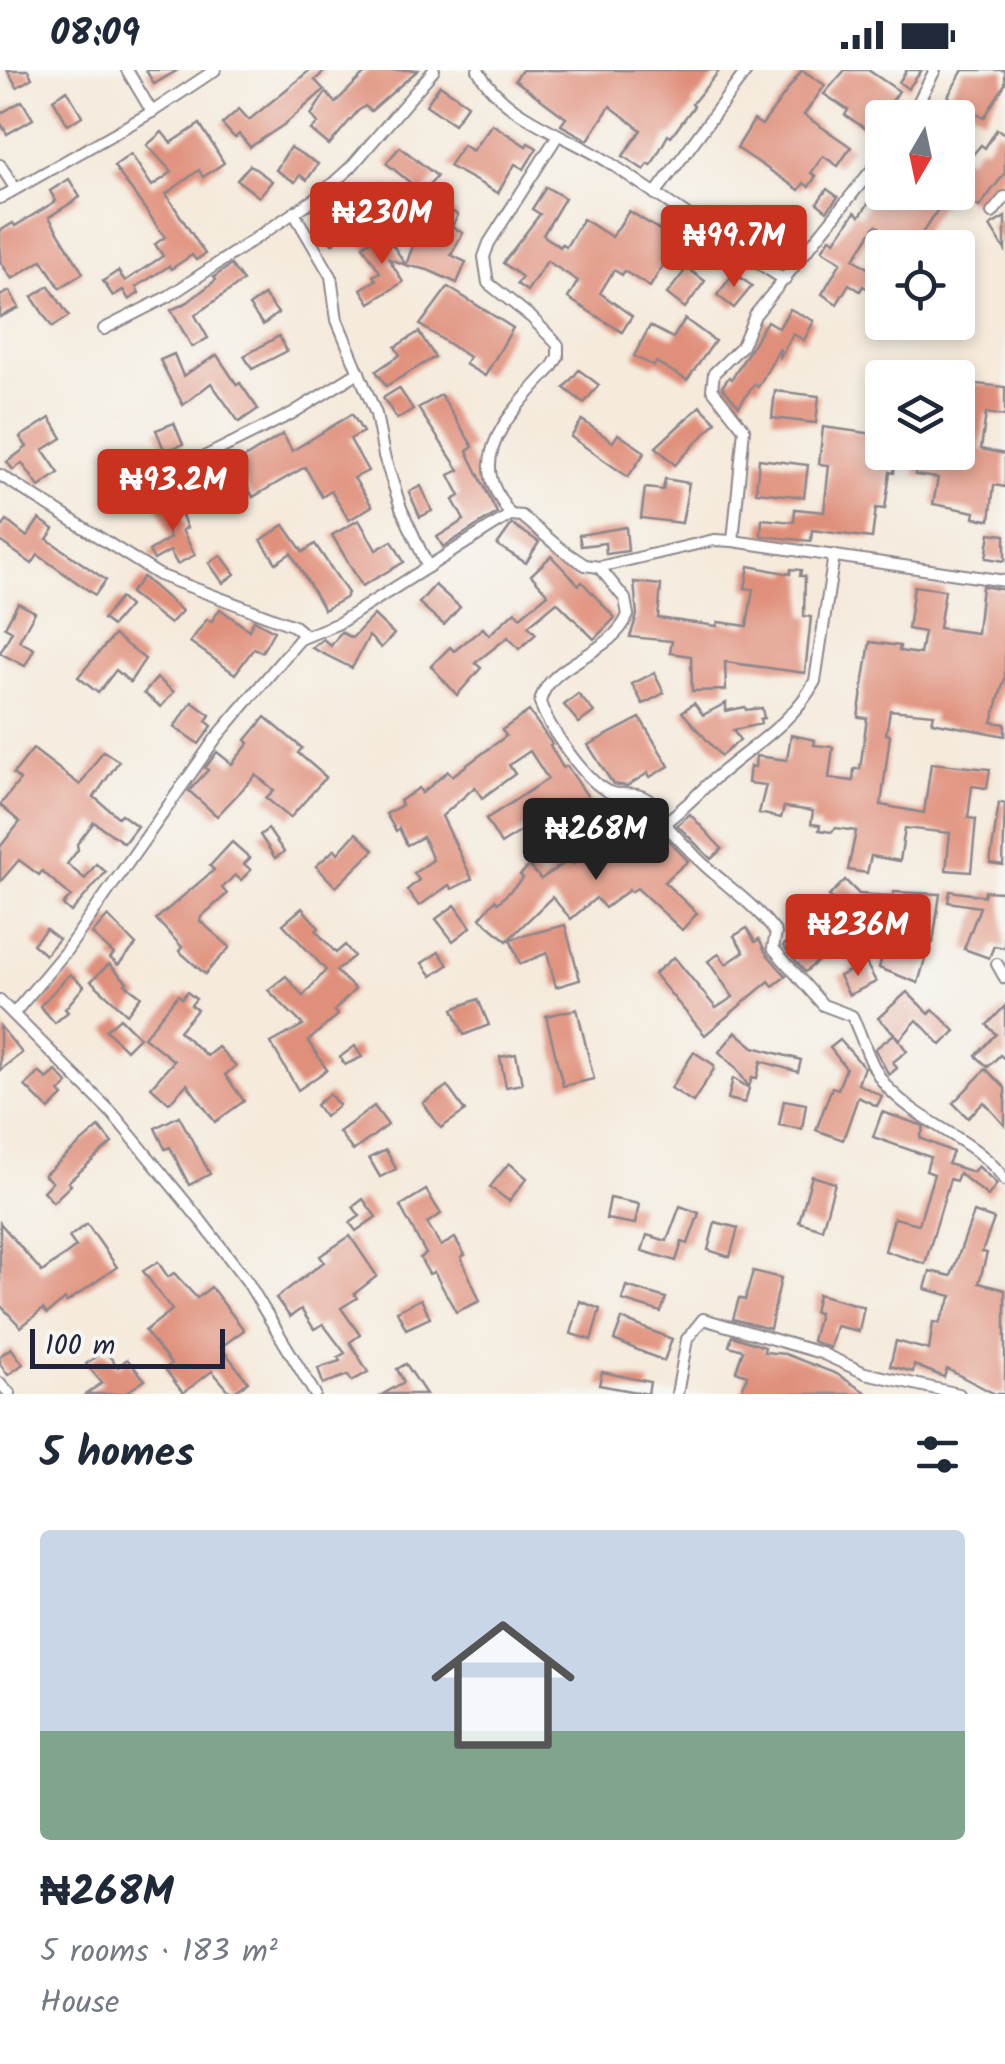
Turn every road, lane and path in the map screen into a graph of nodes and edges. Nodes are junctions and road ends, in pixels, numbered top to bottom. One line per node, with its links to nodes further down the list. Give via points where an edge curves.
1 (127, 70): 8 (street)
2 (215, 70): 8 (street)
3 (434, 70): 16 (street, via 351,167)
4 (478, 70): 9 (street, via 507,103)
5 (935, 70): 7 (street)
6 (744, 71): 13 (street)
7 (919, 100)
8 (152, 112): 12 (street)
9 (558, 135): 13 (street); 23 (street, via 484,257 488,283 558,345 552,367 504,426 494,449 492,480)
10 (0, 165): 12 (street)
11 (865, 179): 18 (street)
12 (15, 188): 15 (street)
13 (655, 194): 18 (street)
14 (1005, 197): 17 (street)
15 (0, 198)
16 (294, 213): 19 (street, via 170,296); 20 (street, via 330,276 338,320)
17 (992, 213)
18 (785, 280): 24 (street, via 712,380 720,402 744,429)
19 (104, 330)
20 (359, 372): 21 (street); 26 (street, via 401,508)
21 (204, 457)
22 (2, 481): 29 (street, via 159,576)
23 (510, 516): 26 (street); 27 (street, via 522,516 585,565)
24 (734, 541): 25 (street); 27 (street)
25 (834, 555): 28 (street); 30 (street, via 808,695)
26 (428, 567): 29 (street, via 340,623)
27 (599, 567): 30 (street, via 624,600 624,625 548,681 540,702 556,738 592,782 618,795 646,798)
28 (1005, 581)
29 (306, 636): 34 (street, via 216,738 66,951)
30 (664, 823): 35 (street, via 768,922 776,933 774,948 823,1005 852,1016 891,1092 978,1152)
31 (997, 964): 32 (street)
32 (1005, 978)
33 (0, 1001): 34 (street)
34 (15, 1012): 38 (street, via 113,1114 202,1221)
35 (1005, 1180)
36 (0, 1383): 37 (street)
37 (10, 1394)
38 (315, 1394)
39 (676, 1394): 40 (street, via 687,1339 703,1319 865,1372)
40 (959, 1394)

